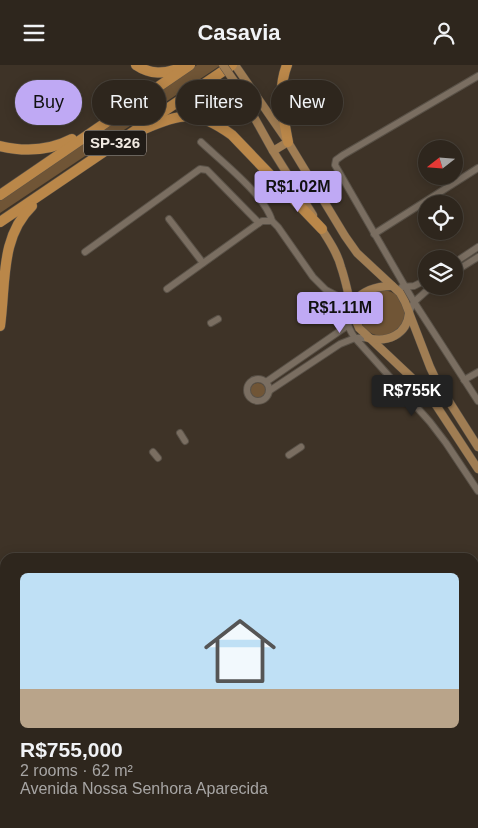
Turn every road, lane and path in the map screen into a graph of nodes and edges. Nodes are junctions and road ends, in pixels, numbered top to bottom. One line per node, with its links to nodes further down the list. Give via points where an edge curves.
1 (136, 65): 2 (highway, via 159,73)
2 (189, 65): 7 (highway, SP-326)
3 (223, 65): 14 (main road, bridge)
4 (233, 65): 10 (highway, SP-326); 12 (main road)
5 (287, 65): 12 (highway, via 281,88)
6 (478, 76): 23 (street, via 336,160 336,169)
7 (166, 81)
8 (97, 125): 13 (highway, via 60,145 43,149)
9 (102, 125): 17 (highway, SP-326)
10 (124, 137): 15 (highway, SP-326); 22 (highway, via 181,116 201,118 216,124 232,135)
11 (201, 142): 19 (street, via 247,185 268,210)
12 (288, 142): 14 (main road); 32 (main road, via 349,242)
13 (0, 146)
14 (273, 151): 22 (main road)
15 (78, 168): 20 (highway, SP-326); 41 (highway, via 15,224 7,241 3,265)
16 (478, 169): 23 (street)
17 (0, 195)
18 (169, 219): 29 (street)
19 (272, 221): 21 (street); 37 (street, via 313,277 326,290)
20 (0, 222)
21 (259, 223): 25 (street, via 207,170 200,169); 29 (street)
22 (322, 229): 37 (main road, via 341,265)
23 (374, 235): 33 (street)
24 (478, 247): 26 (street)
25 (85, 252)
26 (470, 252): 27 (street); 28 (street)
27 (463, 257)
28 (476, 258): 30 (street)
29 (203, 263): 34 (street)
30 (463, 266)
31 (418, 284): 33 (street)
32 (392, 286): 33 (street); 37 (main road, via 377,286); 38 (main road, via 400,293)
33 (405, 288): 36 (street)
34 (168, 289)
35 (422, 295): 36 (street)
36 (414, 302): 38 (street); 46 (street)
37 (351, 303): 42 (street); 43 (main road, via 359,328)
38 (409, 312): 43 (main road, via 405,327 399,334 383,339); 53 (main road, via 438,384)
39 (218, 319): 40 (street)
40 (211, 323)
41 (0, 326)
42 (348, 326): 44 (street); 47 (street)
43 (368, 337): 44 (street); 57 (main road, via 428,393)
44 (355, 338): 48 (street, via 340,344); 58 (street, via 430,421)
45 (478, 372): 46 (street)
46 (464, 380): 49 (street)
47 (266, 382): 48 (street); 48 (street, via 252,380 247,386 248,395 260,401 267,397)
48 (269, 391)
49 (478, 401)
50 (180, 433): 51 (street)
51 (185, 441)
52 (301, 447): 55 (street)
53 (478, 447)
54 (153, 452): 56 (street)
55 (288, 455)
56 (158, 458)
57 (478, 469)
58 (478, 491)

